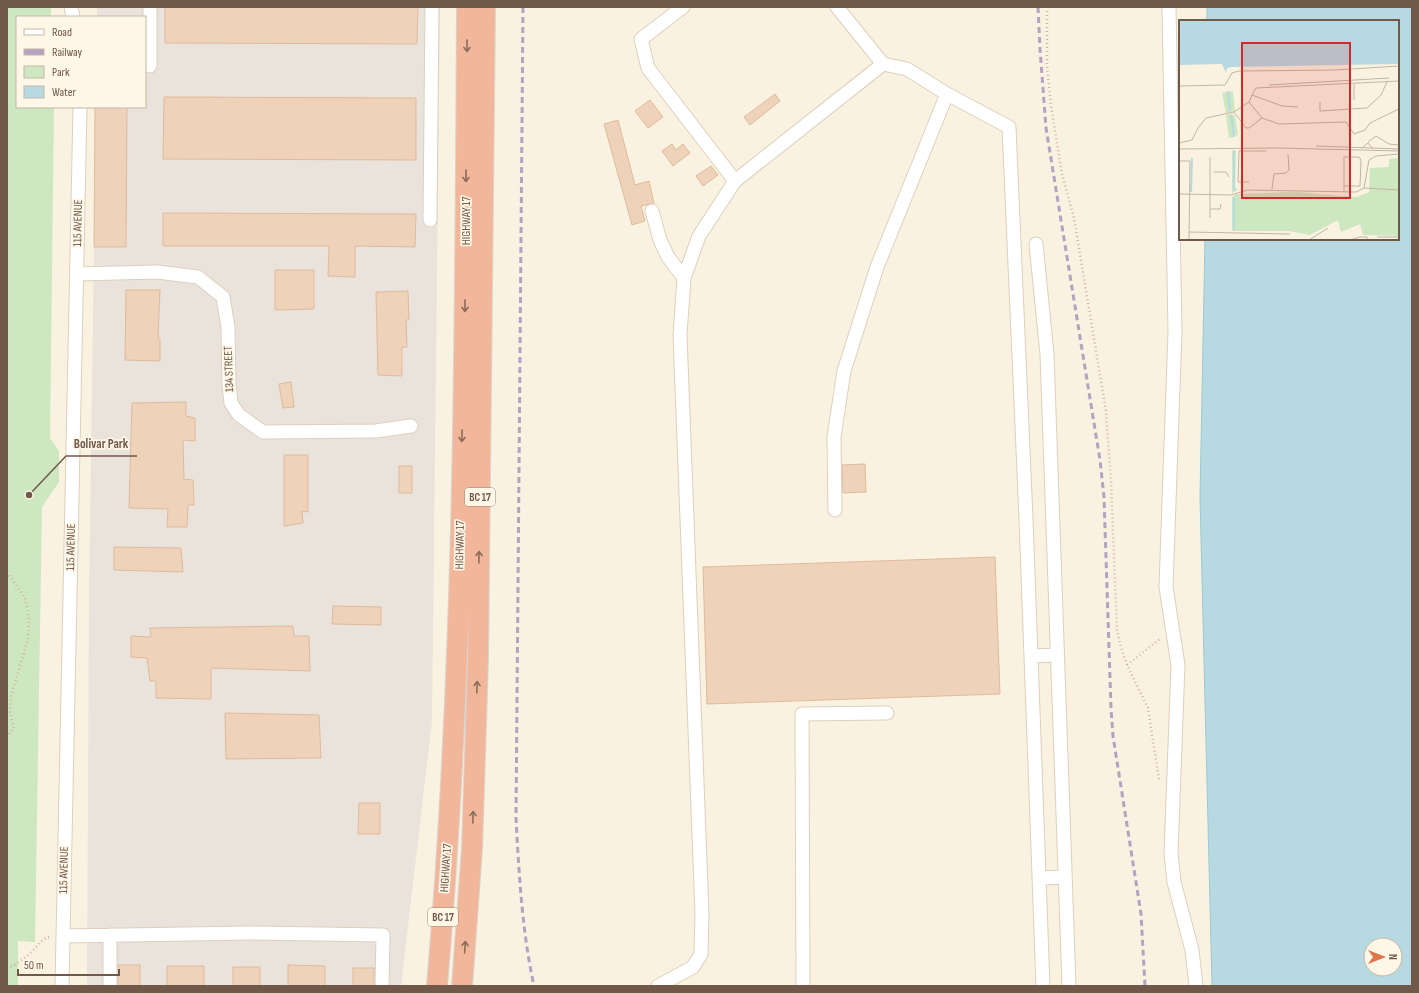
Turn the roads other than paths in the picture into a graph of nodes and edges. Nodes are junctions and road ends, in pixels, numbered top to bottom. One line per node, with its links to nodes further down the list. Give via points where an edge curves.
1 (150, 7): 9 (street)
2 (432, 7): 14 (street)
3 (467, 7): 30 (highway, HIGHWAY 17 / BC 17, one-way to 30, via 465,334 457,659 448,848)
4 (485, 7): 31 (highway, HIGHWAY 17 / BC 17, one-way to 4, via 472,849 478,660)
5 (683, 7): 12 (street, via 641,39 648,68)
6 (837, 7): 8 (street)
7 (1169, 7): 36 (street, via 1175,331 1166,587 1178,665 1171,853 1174,882 1192,950)
8 (883, 64): 10 (street, via 907,69); 12 (street)
9 (150, 66)
10 (947, 94): 19 (street, via 877,267 844,371 834,437); 21 (street, via 1009,126)
11 (80, 108): 16 (street, 115 AVENUE)
12 (736, 181): 17 (street, via 699,236)
13 (652, 211): 17 (street, via 668,257)
14 (430, 220)
15 (1036, 244): 20 (street, via 1046,354)
16 (77, 274): 18 (street, 134 STREET, via 158,272 198,277 223,297 228,327 231,403 239,415 262,432 376,431); 26 (street, 115 AVENUE)
17 (684, 278): 32 (street, via 680,335 702,914 701,954 693,967)
18 (410, 426)
19 (835, 510)
20 (1057, 655): 21 (street); 23 (street)
21 (1031, 656): 24 (street)
22 (887, 713): 33 (street, via 802,714)
23 (1065, 877): 24 (street); 35 (street)
24 (1039, 878): 34 (street)
25 (110, 935): 26 (street); 28 (street); 29 (street, via 383,935)
26 (63, 936): 27 (street, 115 AVENUE)
27 (62, 986)
28 (110, 986)
29 (382, 986)
30 (437, 986)
31 (462, 986)
32 (658, 986)
33 (803, 986)
34 (1043, 986)
35 (1069, 986)
36 (1196, 986)

